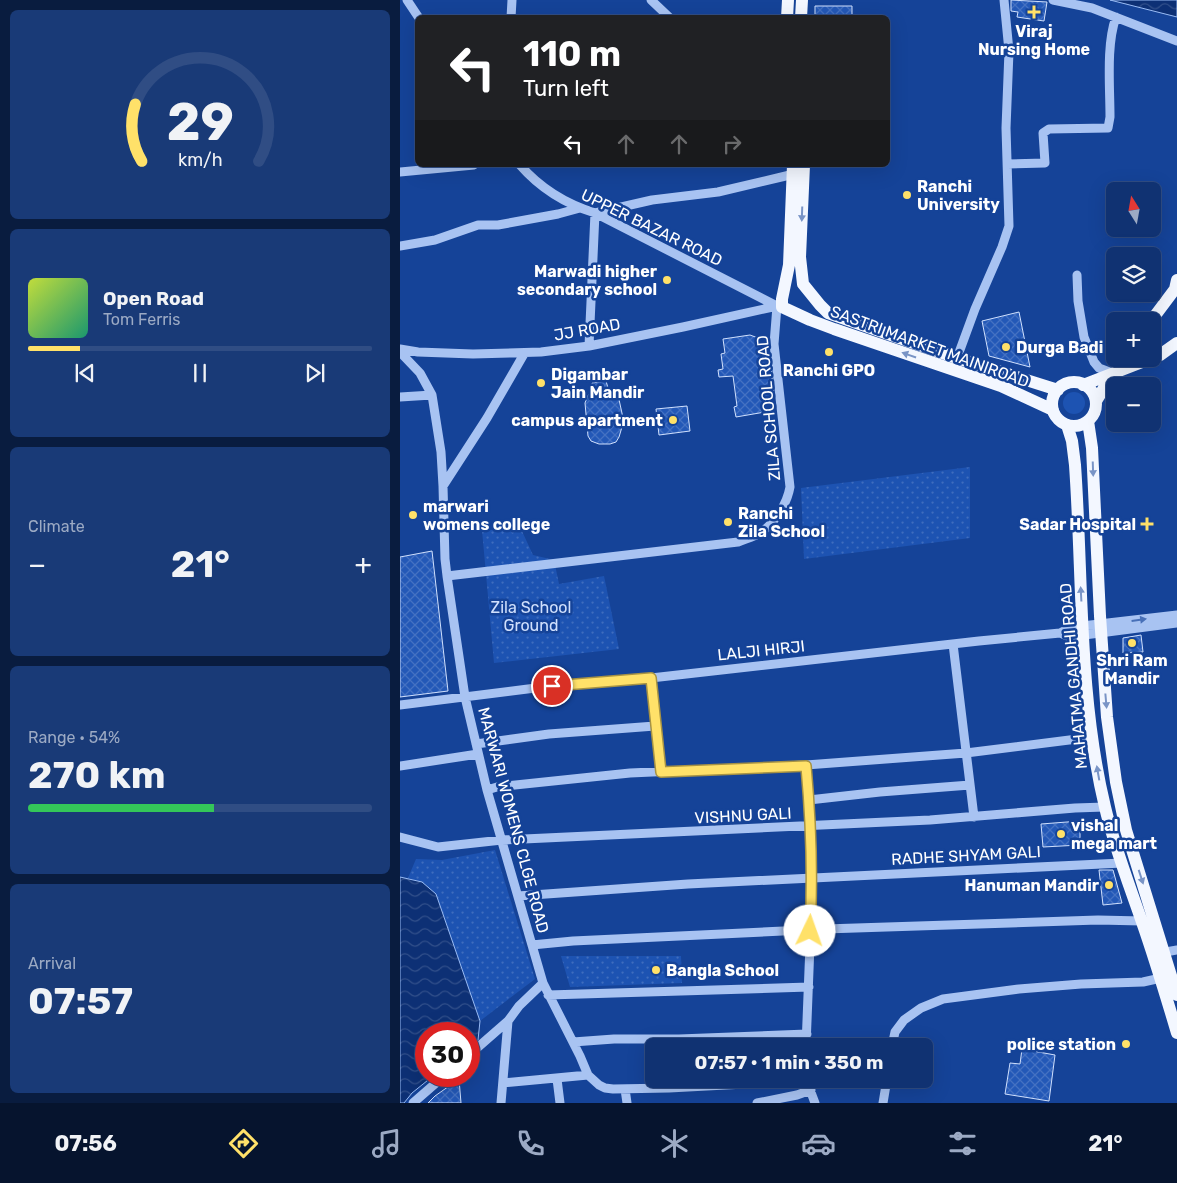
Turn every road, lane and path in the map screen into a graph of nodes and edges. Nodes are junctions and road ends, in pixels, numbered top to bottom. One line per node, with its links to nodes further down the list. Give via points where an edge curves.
1 (407, 0): 8 (street)
2 (512, 0): 9 (street)
3 (651, 0): 10 (street)
4 (788, 0): 11 (main road)
5 (802, 0): 12 (main road)
6 (1004, 0): 15 (street, via 1009,51)
7 (1053, 0): 13 (street)
8 (417, 15)
9 (511, 15)
10 (667, 15)
11 (787, 15)
12 (801, 15)
13 (1116, 16): 14 (street); 15 (street, via 1111,45 1108,128 1049,129 1043,133 1045,163)
14 (1177, 41)
15 (1007, 164): 35 (street, via 1009,226)
16 (453, 167): 20 (street)
17 (522, 167): 21 (street, UPPER BAZAR ROAD, via 540,185)
18 (804, 167): 35 (main road, one-way to 35, via 803,284 828,313)
19 (793, 169): 22 (street, via 718,192 652,200); 26 (main road, via 789,265)
20 (400, 172)
21 (580, 208): 22 (street, UPPER BAZAR ROAD); 23 (street, via 498,225 478,225 434,240)
22 (594, 213): 26 (street, UPPER BAZAR ROAD); 29 (street)
23 (400, 246)
24 (1077, 275): 36 (street, via 1084,337 1094,362 1099,368)
25 (1177, 280): 27 (main road, via 1175,289)
26 (780, 306): 29 (street, JJ ROAD); 42 (main road, SASTRI MARKET MAIN ROAD, one-way to 26, via 1001,386 834,329); 46 (street, ZILA SCHOOL ROAD, via 774,344 790,487 776,517 760,532 738,542)
27 (1158, 312)
28 (1177, 343): 31 (main road)
29 (589, 346): 33 (street, JJ ROAD)
30 (400, 350): 33 (street, JJ ROAD); 39 (street, via 420,373)
31 (1161, 353)
32 (1177, 353): 34 (street)
33 (524, 354): 45 (street)
34 (1161, 356)
35 (957, 358): 38 (main road)
36 (1116, 370): 37 (main road); 41 (main road)
37 (1083, 385): 38 (main road, via 1070,383); 41 (main road)
38 (1058, 390): 42 (main road, via 1052,403)
39 (432, 395): 40 (street); 45 (street, MARWARI WOMENS CLGE ROAD)
40 (400, 397)
41 (1096, 401): 43 (main road)
42 (1053, 410): 44 (main road)
43 (1088, 421): 44 (main road); 49 (main road, MAHATMA GANDHI ROAD, one-way to 49)
44 (1067, 425): 50 (main road, MAHATMA GANDHI ROAD, one-way to 44, via 1076,473)
45 (444, 486): 46 (street, MARWARI WOMENS CLGE ROAD)
46 (447, 576): 53 (street, MARWARI WOMENS CLGE ROAD)
47 (1177, 615): 49 (street, one-way to 47)
48 (1177, 623): 49 (street)
49 (1101, 629): 50 (street, LALJI HIRJI); 77 (main road, MAHATMA GANDHI ROAD, one-way to 77, via 1116,782 1132,852)
50 (1083, 631): 51 (street, LALJI HIRJI, via 1069,637 1060,634); 56 (main road, MAHATMA GANDHI ROAD)
51 (953, 644): 52 (street, LALJI HIRJI); 58 (street)
52 (651, 678): 53 (street, LALJI HIRJI, via 567,684); 55 (street)
53 (465, 697): 54 (street, LALJI HIRJI); 57 (street, MARWARI WOMENS CLGE ROAD)
54 (400, 705)
55 (655, 726): 57 (street, via 550,734); 62 (street)
56 (1093, 737): 58 (street); 66 (main road, MAHATMA GANDHI ROAD, one-way to 56)
57 (476, 744): 59 (street, MARWARI WOMENS CLGE ROAD)
58 (966, 753): 61 (street); 63 (street)
59 (478, 754): 60 (street); 64 (street, MARWARI WOMENS CLGE ROAD)
60 (400, 766)
61 (806, 766): 62 (street); 65 (street)
62 (661, 772): 64 (street, via 596,776)
63 (970, 785): 65 (street); 67 (street)
64 (486, 790): 70 (street, MARWARI WOMENS CLGE ROAD)
65 (809, 800): 68 (street)
66 (1105, 807): 67 (street, VISHNU GALI); 71 (main road, MAHATMA GANDHI ROAD)
67 (974, 817): 68 (street, VISHNU GALI)
68 (810, 826): 70 (street, VISHNU GALI); 72 (street)
69 (400, 837): 70 (street, VISHNU GALI, via 438,847)
70 (502, 840): 73 (street, MARWARI WOMENS CLGE ROAD)
71 (1122, 863): 72 (street, RADHE SHYAM GALI); 74 (main road, MAHATMA GANDHI ROAD)
72 (812, 879): 73 (street, RADHE SHYAM GALI); 75 (street)
73 (518, 896): 76 (street, MARWARI WOMENS CLGE ROAD)
74 (1142, 921): 75 (street); 77 (main road, MAHATMA GANDHI ROAD)
75 (810, 931): 76 (street); 80 (street)
76 (532, 945): 79 (street, MARWARI WOMENS CLGE ROAD)
77 (1165, 952): 78 (main road, MAHATMA GANDHI ROAD); 82 (main road, MAHATMA GANDHI ROAD)
78 (1161, 978): 85 (main road, MAHATMA GANDHI ROAD); 87 (street, via 943,999 921,1008 904,1020)
79 (543, 983): 81 (street, MARWARI WOMENS CLGE ROAD); 83 (street)
80 (809, 987): 81 (street); 84 (street)
81 (548, 995): 88 (street, MARWARI WOMENS CLGE ROAD)
82 (1177, 996)
83 (508, 1021): 89 (street); 92 (street)
84 (807, 1034): 86 (street); 88 (street)
85 (1177, 1034)
86 (807, 1038)
87 (894, 1038)
88 (572, 1042): 90 (street, MARWARI WOMENS CLGE ROAD)
89 (480, 1045)
90 (588, 1075): 91 (street); 95 (street, via 605,1088)
91 (557, 1079): 92 (street); 100 (street)
92 (503, 1083): 99 (street)
93 (431, 1087): 98 (street)
94 (645, 1087): 95 (street)
95 (625, 1088): 101 (street)
96 (886, 1088): 104 (street)
97 (811, 1090): 102 (street); 103 (street)
98 (413, 1103)
99 (501, 1103)
100 (560, 1103)
101 (627, 1103)
102 (757, 1103)
103 (815, 1103)
104 (883, 1103)

